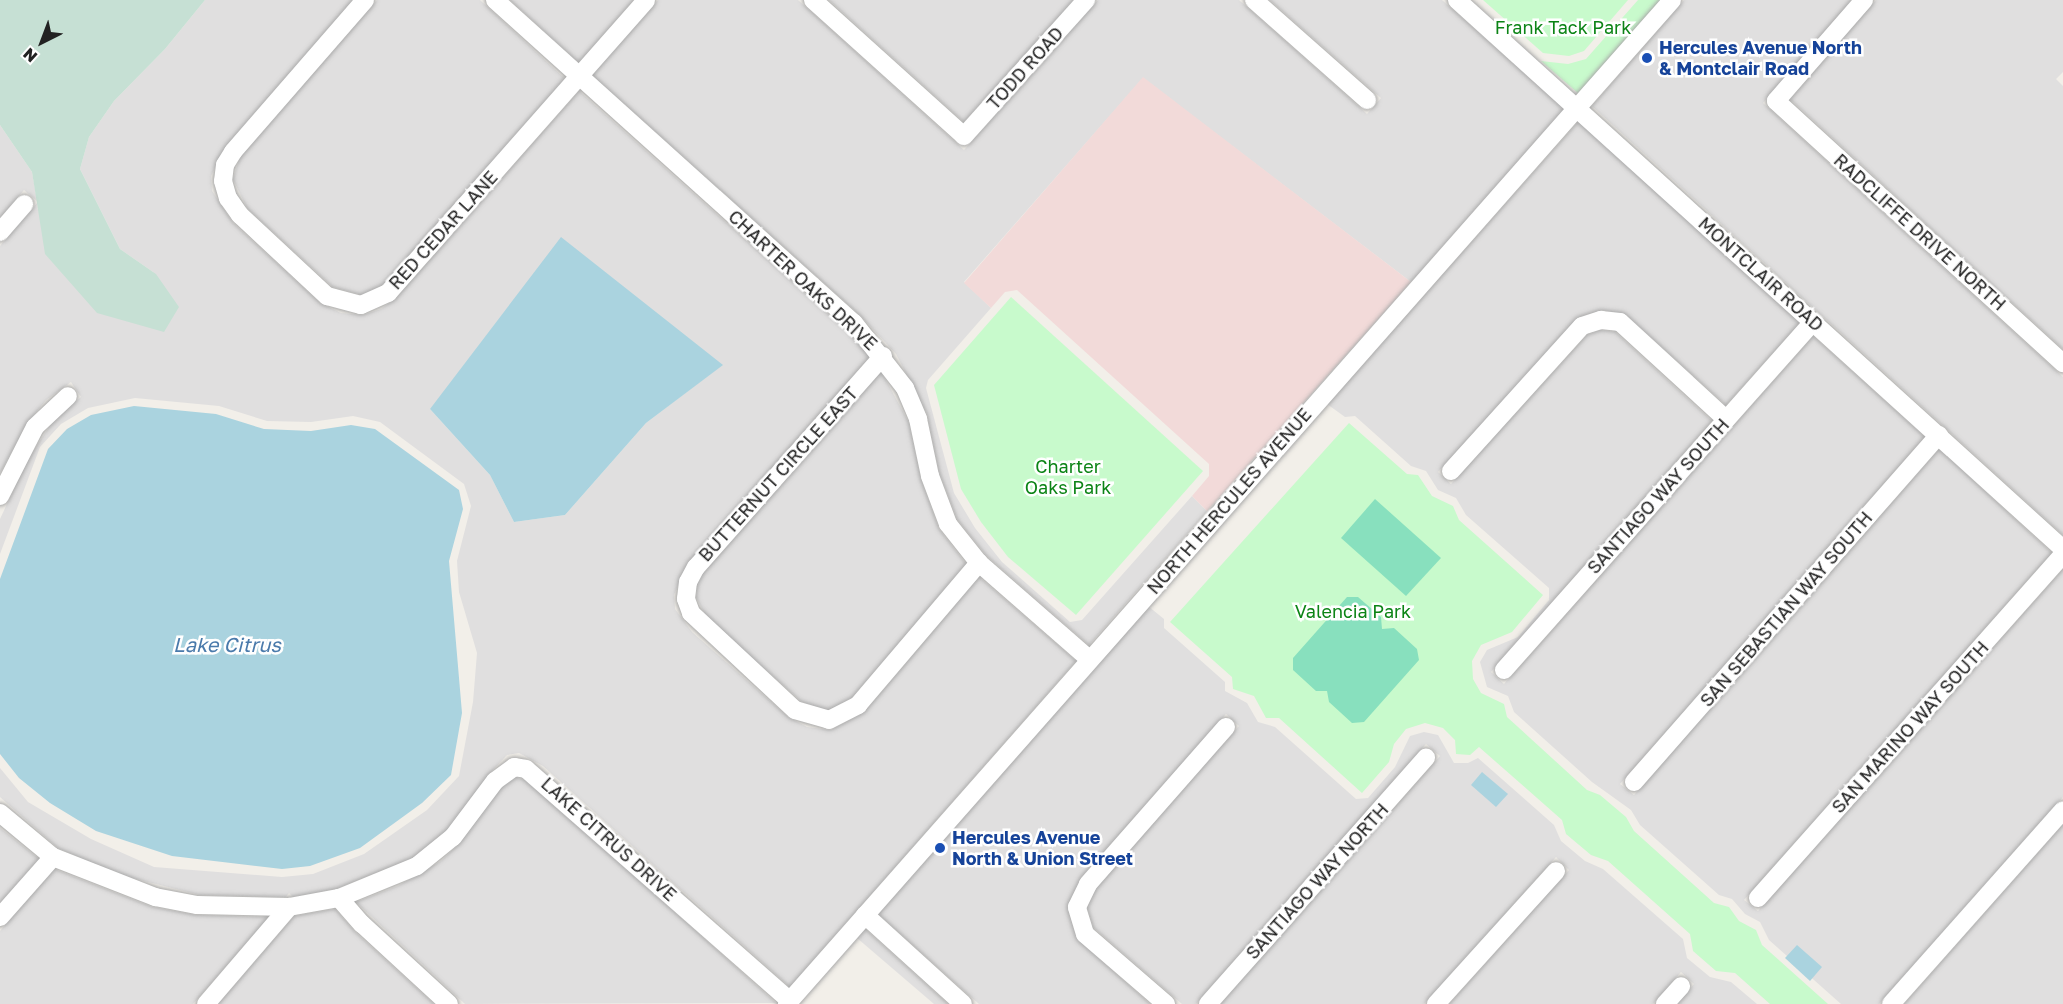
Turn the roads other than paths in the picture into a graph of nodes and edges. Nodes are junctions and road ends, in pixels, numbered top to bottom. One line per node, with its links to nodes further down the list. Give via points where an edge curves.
1 (365, 0): 10 (street, RED CEDAR LANE, via 225,165 223,181 228,198 240,215 327,296 362,305 376,302 388,293)
2 (495, 0): 10 (street, CHARTER OAKS DRIVE)
3 (646, 0): 10 (street, RED CEDAR LANE)
4 (813, 0): 5 (street, TODD ROAD, via 964,136)
5 (1086, 0)
6 (1254, 0): 11 (street)
7 (1457, 0): 12 (street, MONTCLAIR ROAD)
8 (1672, 0): 12 (street, NORTH HERCULES AVENUE)
9 (1864, 0): 17 (street, RADCLIFFE DRIVE NORTH, via 1776,101)
10 (579, 77): 16 (street, CHARTER OAKS DRIVE, via 854,323)
11 (1367, 100)
12 (1579, 108): 15 (street, MONTCLAIR ROAD); 26 (street, NORTH HERCULES AVENUE)
13 (24, 204): 14 (street)
14 (0, 232)
15 (1814, 322): 19 (street, SANTIAGO WAY SOUTH); 20 (street, MONTCLAIR ROAD)
16 (883, 356): 25 (street, CHARTER OAKS DRIVE, via 905,388 918,419 930,476 948,524); 25 (street, BUTTERNUT CIRCLE EAST, via 696,567 688,582 686,599 700,625 795,710 829,720 858,705)
17 (2063, 363)
18 (68, 396): 22 (street, via 35,427)
19 (1726, 419): 21 (street, via 1620,322 1601,320 1582,326); 27 (street, SANTIAGO WAY SOUTH)
20 (1939, 435): 23 (street, MONTCLAIR ROAD); 30 (street, SAN SEBASTIAN WAY SOUTH)
21 (1451, 471)
22 (0, 496)
23 (2063, 549)
24 (2063, 555): 36 (street, SAN MARINO WAY SOUTH)
25 (979, 563): 26 (street, CHARTER OAKS DRIVE)
26 (1089, 659): 38 (street, NORTH HERCULES AVENUE)
27 (1504, 670)
28 (1226, 727): 45 (street, via 1088,884 1077,907 1085,934)
29 (1426, 758): 46 (street, SANTIAGO WAY NORTH)
30 (1634, 782)
31 (2063, 810): 49 (street)
32 (0, 813): 33 (street, LAKE CITRUS DRIVE)
33 (53, 856): 37 (street, LAKE CITRUS DRIVE, via 155,897 197,905); 39 (street)
34 (1556, 871): 47 (street)
35 (339, 898): 37 (street, LAKE CITRUS DRIVE); 41 (street, LAKE CITRUS DRIVE, via 417,866 453,837 495,781 514,766 526,769); 43 (street)
36 (1758, 898)
37 (290, 907): 42 (street)
38 (865, 915): 41 (street, NORTH HERCULES AVENUE); 44 (street)
39 (0, 917)
40 (1681, 986): 48 (street)
41 (788, 1002)
42 (206, 1004)
43 (449, 1004)
44 (963, 1004)
45 (1166, 1004)
46 (1208, 1004)
47 (1436, 1004)
48 (1665, 1004)
49 (1891, 1004)

